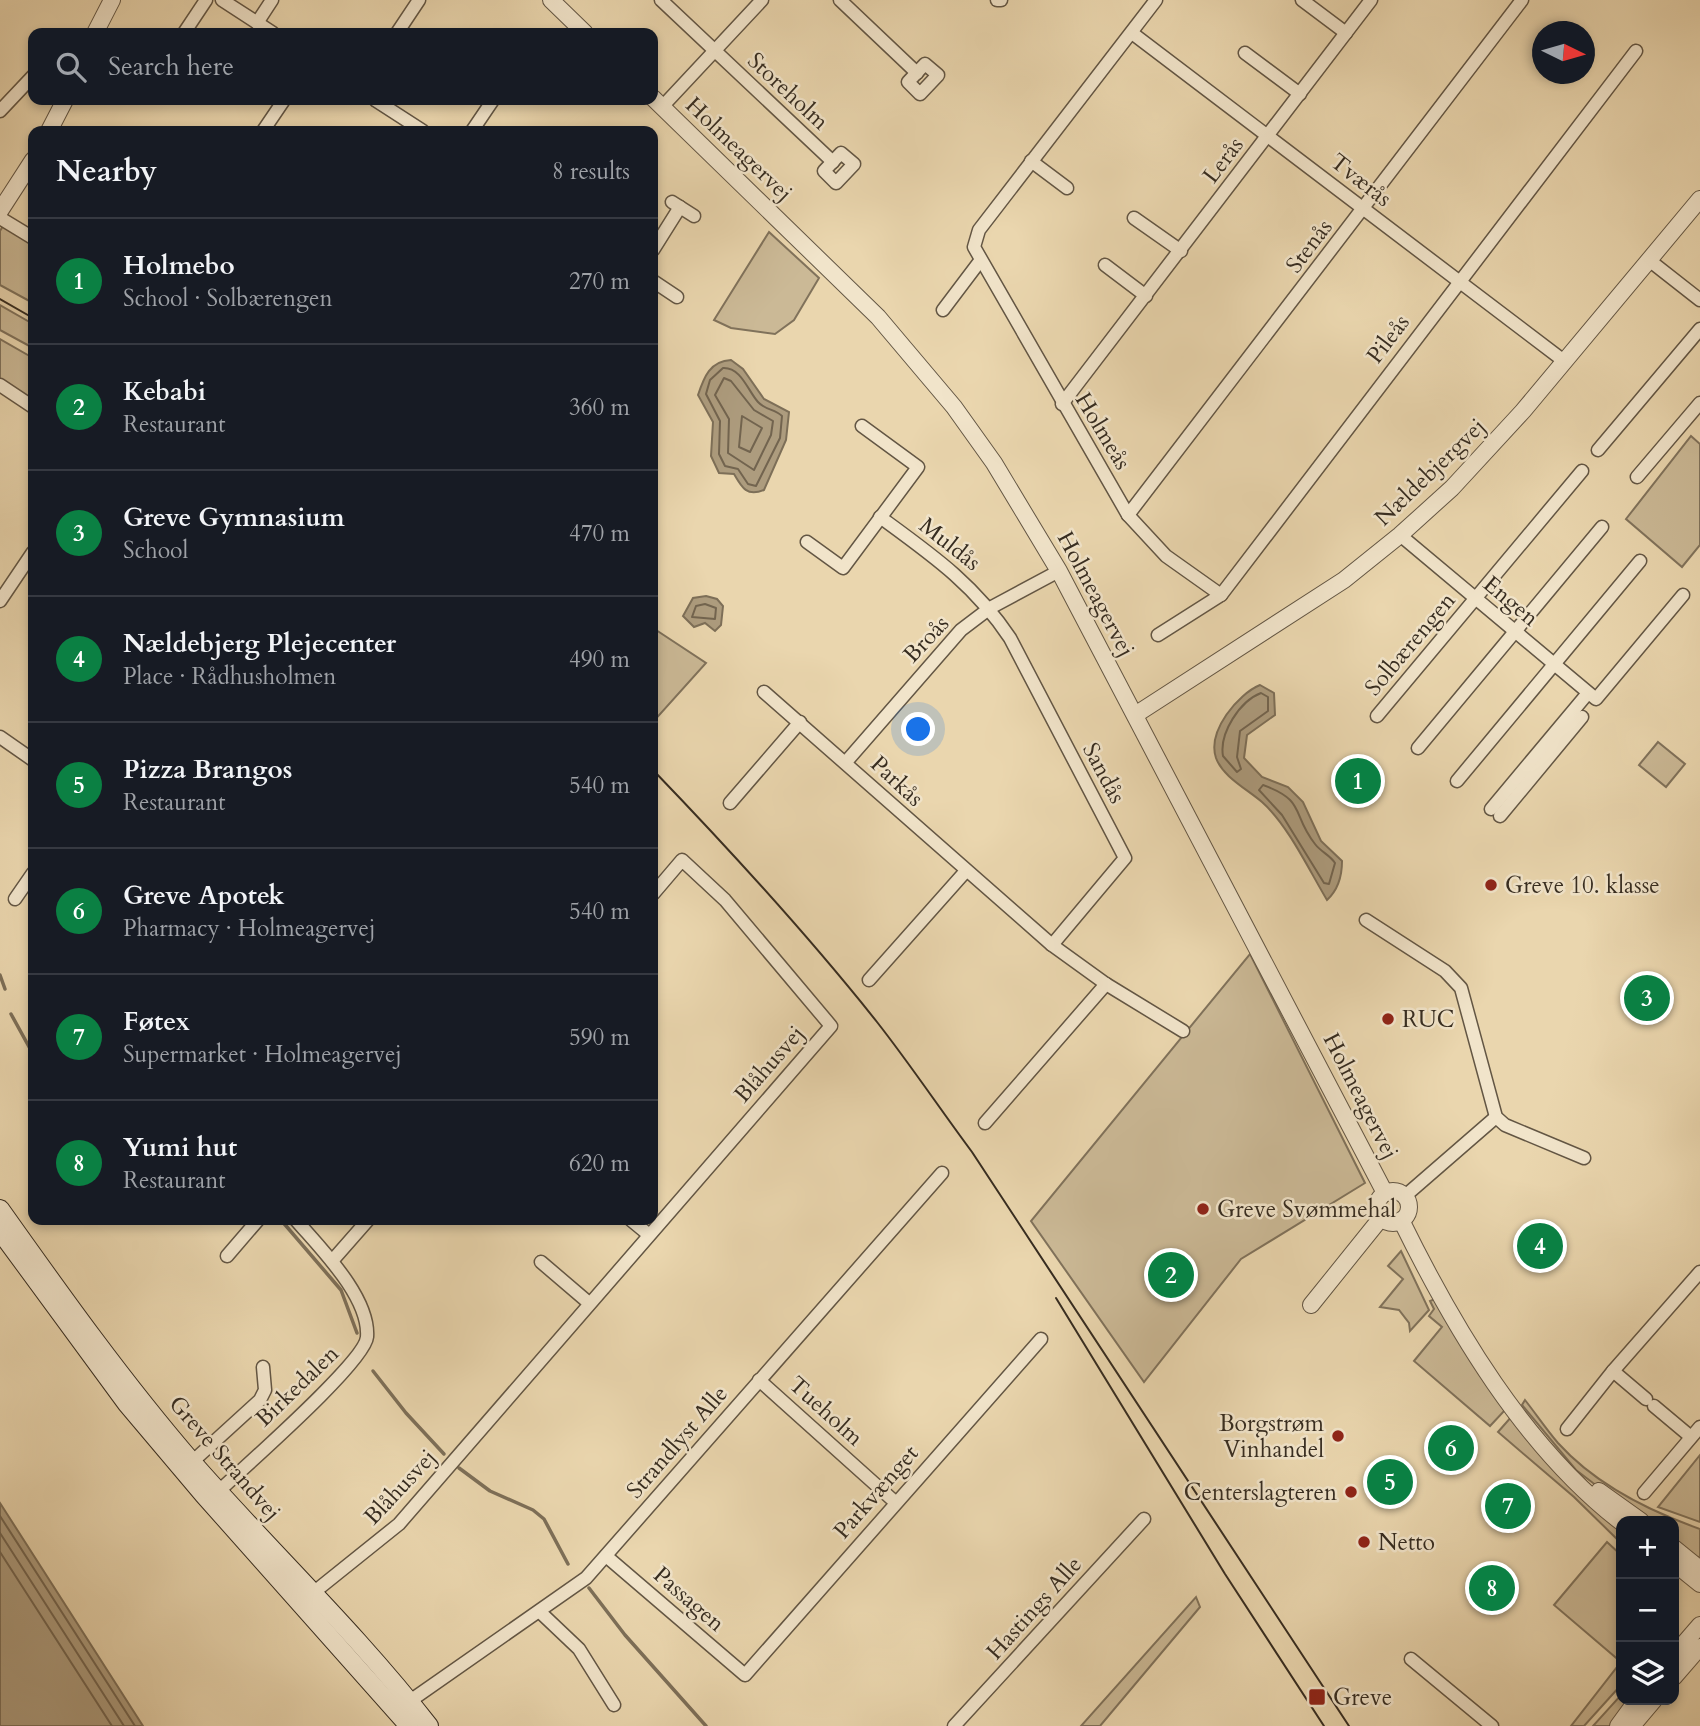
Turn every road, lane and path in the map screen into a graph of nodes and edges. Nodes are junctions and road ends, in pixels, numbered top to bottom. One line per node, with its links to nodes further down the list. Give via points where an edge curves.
1 (112, 0): 15 (street)
2 (206, 0): 16 (street)
3 (222, 0): 14 (street)
4 (272, 0): 14 (street)
5 (419, 0): 18 (street)
6 (551, 0): 19 (street)
7 (661, 0): 22 (street, Storeholm)
8 (762, 0): 22 (street, Storeholm)
9 (840, 0): 25 (street)
10 (1156, 0): 20 (street)
11 (1302, 0): 21 (street)
12 (1371, 0): 21 (street, Lerås)
13 (1521, 0): 45 (street, Stenås)
14 (257, 23): 17 (street)
15 (98, 28)
16 (187, 28)
17 (264, 28)
18 (400, 28)
19 (580, 28)
20 (1132, 33): 39 (street, Tværås); 40 (street)
21 (1346, 33): 27 (street, Lerås)
22 (714, 50): 28 (street, Storeholm); 41 (street, Storeholm)
23 (1636, 51): 56 (street, Pileås)
24 (1245, 53): 27 (street)
25 (917, 73)
26 (28, 81): 34 (street)
27 (1300, 94): 39 (street, Lerås)
28 (658, 102)
29 (658, 104): 79 (street, Holmeagervej, via 822,261 915,359 994,463)
30 (62, 105): 35 (street)
31 (281, 105): 36 (street)
32 (380, 105): 37 (street)
33 (490, 105): 38 (street)
34 (0, 111)
35 (52, 126)
36 (266, 126)
37 (406, 126)
38 (475, 126)
39 (1269, 135): 45 (street, Tværås); 52 (street, Lerås)
40 (1031, 161): 43 (street); 54 (street, via 976,235 974,247)
41 (832, 162)
42 (28, 168): 46 (street)
43 (1067, 188)
44 (1700, 199): 53 (street, Nældebjergvej)
45 (1363, 209): 56 (street, Tværås); 72 (street, Stenås)
46 (0, 211)
47 (694, 216): 51 (street, via 676,204)
48 (0, 218): 50 (street)
49 (1134, 218): 52 (street)
50 (28, 235)
51 (658, 240)
52 (1181, 251): 58 (street, Lerås)
53 (1649, 260): 60 (street); 63 (street, Nældebjergvej)
54 (980, 261): 61 (street); 67 (street, Holmeås)
55 (1105, 265): 58 (street)
56 (1458, 281): 63 (street, Tværås); 80 (street, Pileås)
57 (658, 284): 59 (street)
58 (1146, 296): 67 (street, Lerås)
59 (677, 297)
60 (1700, 300)
61 (943, 310)
62 (1700, 329): 69 (street)
63 (1564, 361): 75 (street, Nældebjergvej, via 1489,451)
64 (0, 386): 66 (street)
65 (1700, 403): 71 (street)
66 (28, 404)
67 (1062, 404): 72 (street, Holmeås)
68 (862, 426): 73 (street, via 918,467)
69 (1598, 450)
70 (1582, 471): 82 (street, Solbærengen)
71 (1637, 477)
72 (1128, 515): 80 (street, Holmeås, via 1166,556)
73 (880, 517): 76 (street, via 843,568); 84 (street, Muldås, via 955,573)
74 (1602, 527): 85 (street)
75 (1400, 535): 82 (street, Engen); 90 (street, Nældebjergvej, via 1344,579)
76 (807, 542)
77 (28, 559): 83 (street)
78 (1640, 561): 87 (street)
79 (1059, 571): 84 (street, Broås); 90 (street, Holmeagervej)
80 (1221, 595): 86 (street, Pileås)
81 (1683, 595): 89 (street)
82 (1475, 598): 85 (street, Engen); 91 (street, Solbærengen)
83 (0, 601)
84 (990, 608): 97 (street, Broås, via 961,629); 105 (street, Sandås, via 1125,858)
85 (1515, 632): 87 (street, Engen); 95 (street)
86 (1158, 635)
87 (1554, 664): 89 (street, Engen); 98 (street)
88 (764, 692): 93 (street, Parkås)
89 (1592, 696): 92 (street, via 1499,808)
90 (1135, 715): 113 (street, Holmeagervej)
91 (1377, 716)
92 (1581, 717)
93 (800, 722): 97 (street, Parkås); 99 (street)
94 (0, 737): 96 (street)
95 (1418, 748)
96 (28, 757)
97 (846, 762): 100 (street, Parkås)
98 (1457, 781)
99 (730, 803)
100 (965, 872): 105 (street, Parkås); 106 (street)
101 (28, 880): 103 (street)
102 (658, 888): 118 (street, Blåhusvej, via 682,860 725,901 831,1026)
103 (15, 899)
104 (1366, 920): 109 (street, via 1445,971 1461,988)
105 (1052, 946): 107 (street, Parkås)
106 (869, 980)
107 (1106, 984): 108 (street, Parkås); 110 (street)
108 (1183, 1031)
109 (1496, 1118): 111 (street); 114 (street)
110 (985, 1123)
111 (1584, 1158)
112 (942, 1173): 135 (street, Strandlyst Alle)
113 (1385, 1193): 114 (street, via 1396,1191); 116 (street, via 1377,1207)
114 (1405, 1196): 117 (street, via 1408,1212)
115 (0, 1209): 139 (main road, Greve Strandvej, via 107,1356)
116 (1381, 1218): 117 (street); 131 (street)
117 (1401, 1220): 140 (street, via 1466,1339 1502,1393)
118 (658, 1223)
119 (254, 1225): 126 (street)
120 (300, 1225): 127 (street, Birkedalen)
121 (364, 1225): 127 (street)
122 (637, 1225): 125 (street)
123 (656, 1225): 125 (street, Blåhusvej)
124 (0, 1231): 164 (main road, Greve Strandvej, via 127,1404)
125 (648, 1234): 130 (street, Blåhusvej)
126 (227, 1256)
127 (332, 1261): 141 (street, Birkedalen, via 361,1311 365,1345 346,1369)
128 (541, 1262): 130 (street)
129 (1700, 1272): 134 (street)
130 (589, 1303): 152 (street, Blåhusvej, via 399,1524)
131 (1311, 1306)
132 (1041, 1339): 143 (street, Parkvænget)
133 (263, 1367): 139 (street, via 265,1390 260,1400)
134 (1613, 1371): 137 (street); 138 (street)
135 (759, 1380): 143 (street, Tueholm); 148 (street, Strandlyst Alle)
136 (1700, 1427): 138 (street)
137 (1567, 1429)
138 (1691, 1437): 142 (street)
139 (192, 1462): 141 (main road, Greve Strandvej)
140 (1565, 1468): 144 (street); 145 (street)
141 (219, 1491): 152 (main road, Greve Strandvej)
142 (1644, 1493)
143 (895, 1502): 159 (street, Parkvænget)
144 (1634, 1516)
145 (1616, 1517)
146 (1144, 1519): 166 (street, Hastings Alle)
147 (1679, 1552): 150 (street)
148 (606, 1556): 153 (street, Strandlyst Alle, via 575,1588); 159 (street, Passagen)
149 (1679, 1567): 151 (street)
150 (1700, 1569)
151 (1700, 1584)
152 (313, 1593): 160 (main road, Greve Strandvej)
153 (540, 1612): 160 (street, Strandlyst Alle); 161 (street, via 579,1649)
154 (1700, 1625): 156 (street)
155 (1700, 1647): 158 (street)
156 (1679, 1649)
157 (1411, 1660): 167 (street)
158 (1679, 1671)
159 (745, 1675)
160 (410, 1701): 165 (main road, Greve Strandvej)
161 (614, 1705)
162 (1633, 1705): 168 (street)
163 (1650, 1705): 169 (street)
164 (410, 1726)
165 (429, 1726)
166 (954, 1726)
167 (1492, 1726)
168 (1618, 1726)
169 (1632, 1726)

